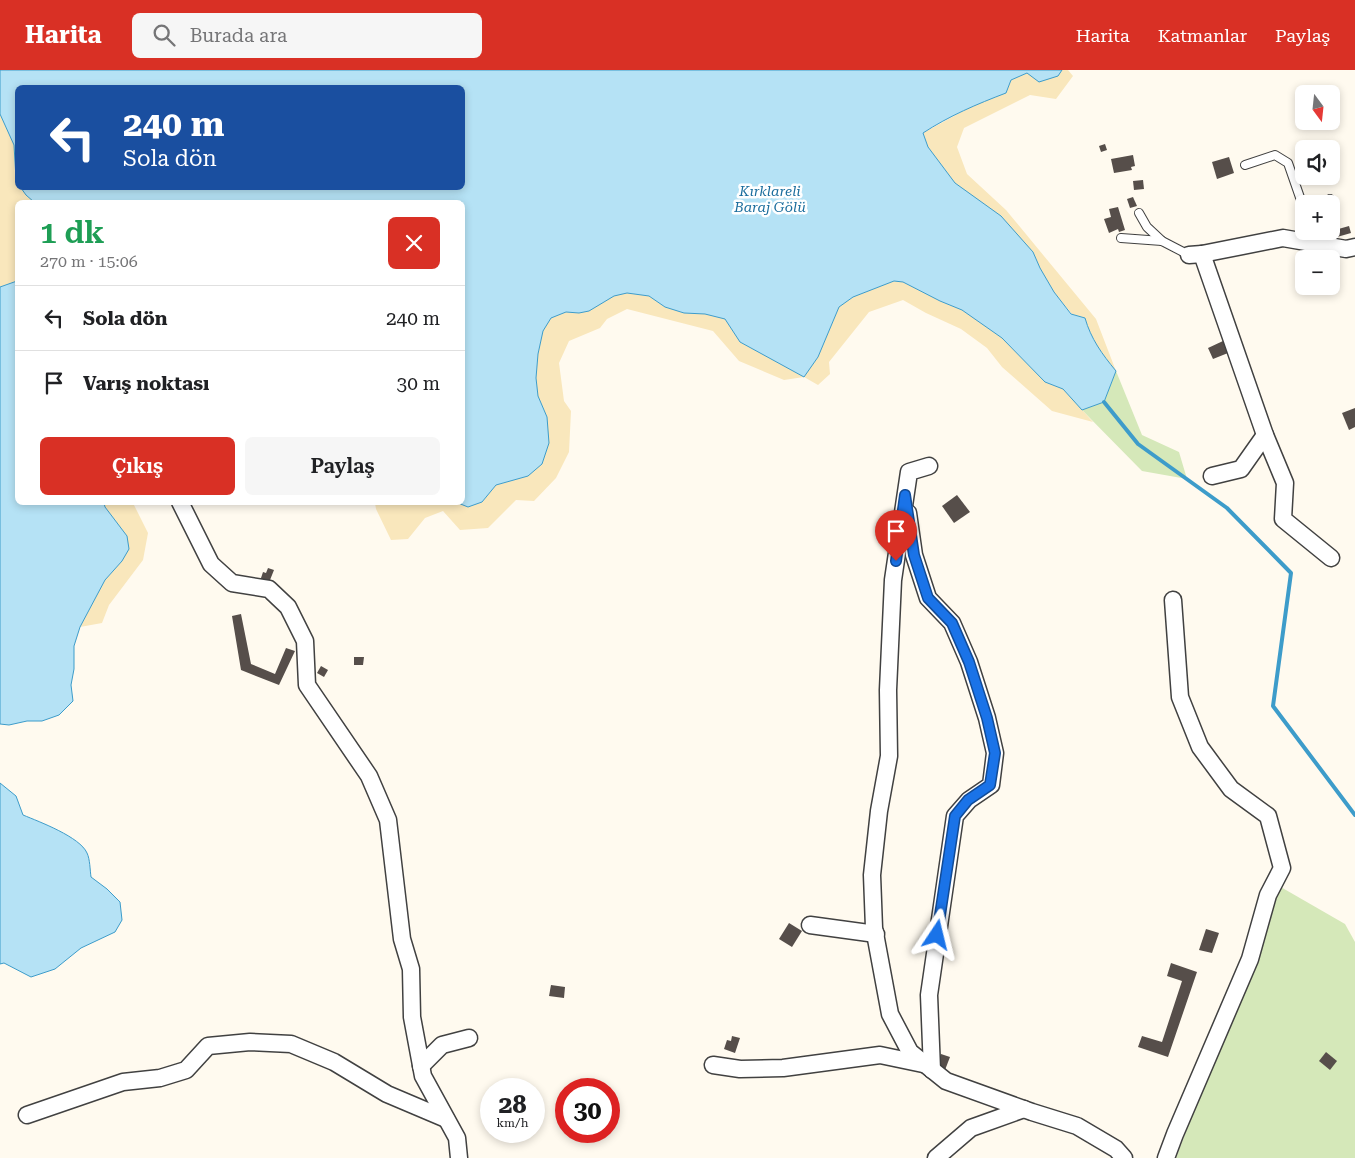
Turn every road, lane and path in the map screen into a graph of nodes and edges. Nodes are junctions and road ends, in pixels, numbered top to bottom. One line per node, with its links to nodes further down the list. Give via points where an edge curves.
1 (1245, 165): 2 (lane, via 1274,155 1288,163)
2 (1299, 195)
3 (1139, 213): 7 (lane, via 1147,228)
4 (1121, 238): 7 (lane)
5 (1295, 238): 9 (street)
6 (1321, 240): 8 (street, via 1346,249)
7 (1162, 241): 9 (lane)
8 (1355, 246)
9 (1196, 254): 10 (street)
10 (1264, 435): 12 (street, via 1241,469); 15 (street, via 1285,483 1282,520)
11 (929, 466): 13 (street, via 909,472)
12 (1212, 476)
13 (905, 495): 18 (street, via 893,580 889,756 872,875); 22 (street, via 914,555 928,598 952,623 969,662 995,753 990,785 968,800 955,816 928,995)
14 (182, 505): 21 (street, via 211,564 232,583 270,589 288,607 304,641 307,685 368,776 388,820 402,938 411,969 412,1017)
15 (1331, 558)
16 (1173, 600): 29 (street, via 1180,697 1200,748 1231,789 1268,816 1282,868 1268,895 1250,959)
17 (810, 925): 18 (street)
18 (876, 934): 22 (street, via 890,1014 910,1052)
19 (469, 1038): 21 (street, via 442,1045)
20 (713, 1065): 22 (street, via 740,1069 783,1068 880,1055)
21 (421, 1066): 25 (street)
22 (929, 1067): 23 (street, via 946,1081)
23 (1024, 1109): 27 (street, via 971,1128); 28 (street, via 1077,1126)
24 (27, 1115): 25 (street, via 124,1082 160,1078 186,1070 208,1046 250,1042 291,1044 334,1062 387,1094)
25 (446, 1119): 26 (street, via 457,1138)
26 (459, 1158)
27 (936, 1158)
28 (1124, 1158)
29 (1166, 1158)

